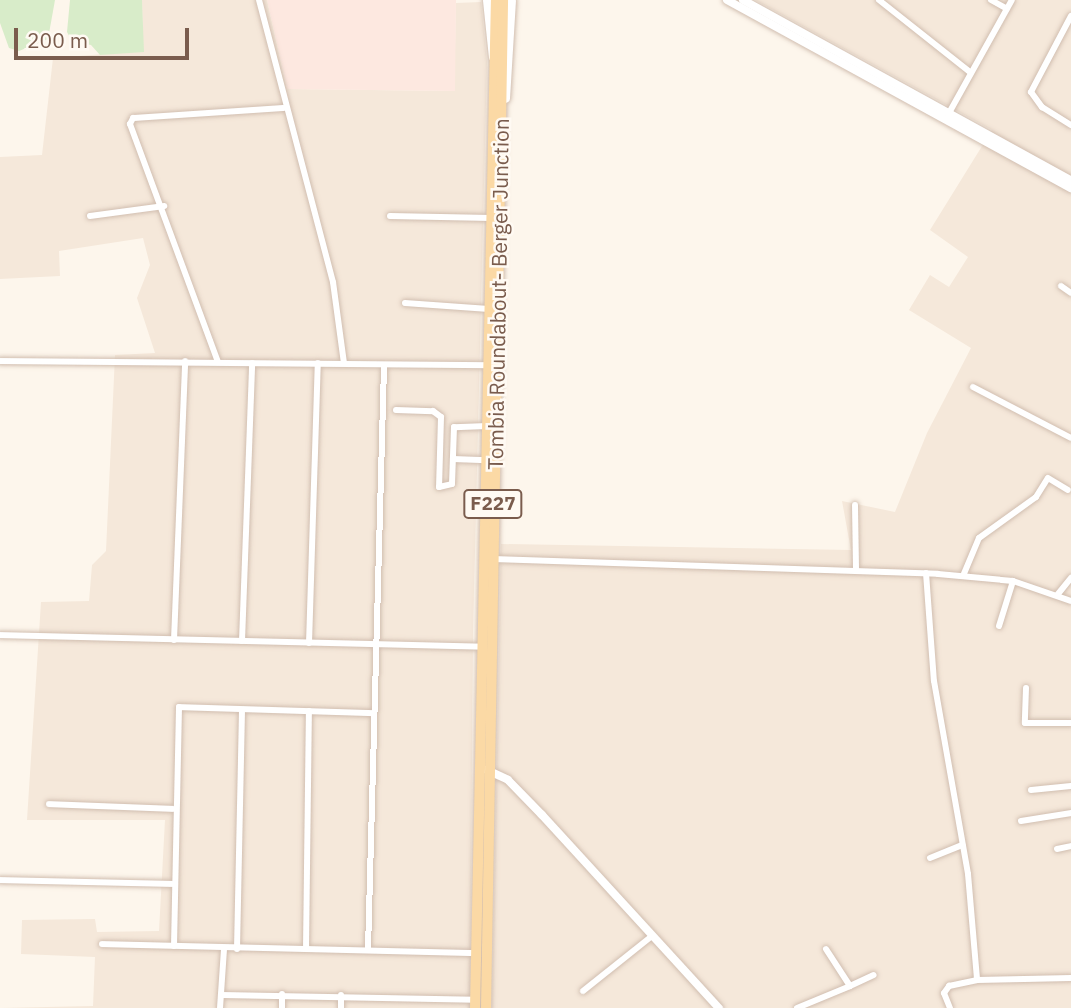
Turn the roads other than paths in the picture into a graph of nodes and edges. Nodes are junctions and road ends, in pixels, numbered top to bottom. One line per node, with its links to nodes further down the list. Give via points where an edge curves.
1 (260, 0): 16 (street)
2 (487, 0): 13 (main road)
3 (496, 0): 13 (main road, Tombia Roundabout- Berger Junction / F227)
4 (503, 0): 15 (main road, Tombia Roundabout- Berger Junction / F227)
5 (511, 0): 15 (main road)
6 (727, 0): 20 (street)
7 (743, 0): 17 (street)
8 (878, 0): 14 (street)
9 (991, 0): 11 (street)
10 (1012, 0): 11 (street)
11 (1007, 9): 14 (street)
12 (1071, 16): 18 (street, via 1031,92 1042,107)
13 (494, 65): 24 (main road, Tombia Roundabout- Berger Junction / F227)
14 (971, 73): 17 (street)
15 (502, 106): 36 (main road, Tombia Roundabout- Berger Junction / F227)
16 (284, 108): 21 (street, via 133,118 133,138); 34 (street, via 333,282)
17 (949, 113): 19 (street)
18 (1071, 125)
19 (1071, 180)
20 (1071, 188)
21 (164, 206): 22 (street); 31 (street)
22 (90, 216)
23 (390, 216): 24 (street)
24 (491, 218): 28 (main road, Tombia Roundabout- Berger Junction / F227)
25 (1061, 286): 26 (street)
26 (1071, 293)
27 (405, 303): 28 (street)
28 (489, 309): 36 (main road, Tombia Roundabout- Berger Junction / F227)
29 (185, 361): 30 (street); 31 (street); 57 (street)
30 (0, 362)
31 (218, 362): 32 (street)
32 (252, 363): 33 (street); 58 (street)
33 (318, 363): 34 (street); 59 (street)
34 (344, 363): 35 (street)
35 (384, 365): 36 (street); 60 (street)
36 (493, 365): 40 (main road, Tombia Roundabout- Berger Junction / F227); 47 (main road, Tombia Roundabout- Berger Junction / F227)
37 (973, 387): 42 (street)
38 (396, 410): 39 (street, via 433,411)
39 (441, 417): 41 (street); 43 (street, via 439,488 452,484)
40 (487, 426): 41 (street); 44 (main road, Tombia Roundabout- Berger Junction / F227)
41 (454, 427): 43 (street)
42 (1071, 438)
43 (453, 459): 44 (street)
44 (487, 460): 61 (main road, Tombia Roundabout- Berger Junction / F227)
45 (1068, 490): 50 (street, via 1048,478 1036,497 983,533)
46 (855, 505): 48 (street)
47 (491, 559): 48 (street); 68 (main road, Tombia Roundabout- Berger Junction / F227)
48 (856, 570): 49 (street)
49 (926, 573): 50 (street); 75 (street, via 934,681)
50 (963, 576): 52 (street)
51 (1071, 578): 53 (street)
52 (1013, 581): 53 (street); 55 (street)
53 (1058, 594): 54 (street)
54 (1071, 601)
55 (999, 626)
56 (0, 635): 57 (street)
57 (174, 640): 58 (street)
58 (242, 641): 59 (street)
59 (309, 643): 60 (street)
60 (377, 643): 61 (street); 65 (street)
61 (482, 647): 67 (main road, Tombia Roundabout- Berger Junction / F227)
62 (1026, 688): 66 (street, via 1024,723)
63 (242, 710): 64 (street); 72 (street, via 179,707); 85 (street)
64 (309, 711): 65 (street); 86 (street)
65 (373, 713): 88 (street)
66 (1071, 723)
67 (481, 770): 68 (street); 89 (main road, Tombia Roundabout- Berger Junction / F227)
68 (492, 771): 81 (street, via 542,815); 104 (main road, Tombia Roundabout- Berger Junction / F227)
69 (1071, 786): 70 (street)
70 (1031, 790)
71 (49, 804): 72 (street)
72 (173, 809): 80 (street)
73 (1071, 813): 74 (street)
74 (1021, 821)
75 (962, 845): 78 (street); 92 (street)
76 (1071, 846): 77 (street)
77 (1058, 849)
78 (930, 858)
79 (0, 880): 80 (street)
80 (172, 884): 83 (street)
81 (652, 936): 94 (street); 105 (street)
82 (102, 944): 83 (street)
83 (174, 946): 84 (street)
84 (224, 948): 85 (street); 96 (street)
85 (237, 949): 86 (street)
86 (306, 949): 88 (street)
87 (826, 949): 93 (street)
88 (368, 950): 89 (street)
89 (477, 953): 99 (main road, Tombia Roundabout- Berger Junction / F227)
90 (874, 975): 93 (street)
91 (1071, 978): 92 (street)
92 (977, 981): 107 (street, via 945,988)
93 (850, 986): 106 (street)
94 (583, 991)
95 (282, 994): 96 (street); 97 (street); 101 (street)
96 (222, 995): 100 (street)
97 (341, 995): 98 (street); 102 (street)
98 (413, 998): 99 (street); 103 (street)
99 (475, 1004)
100 (219, 1008)
101 (282, 1008)
102 (341, 1008)
103 (413, 1008)
104 (486, 1008)
105 (719, 1008)
106 (797, 1008)
107 (950, 1008)

